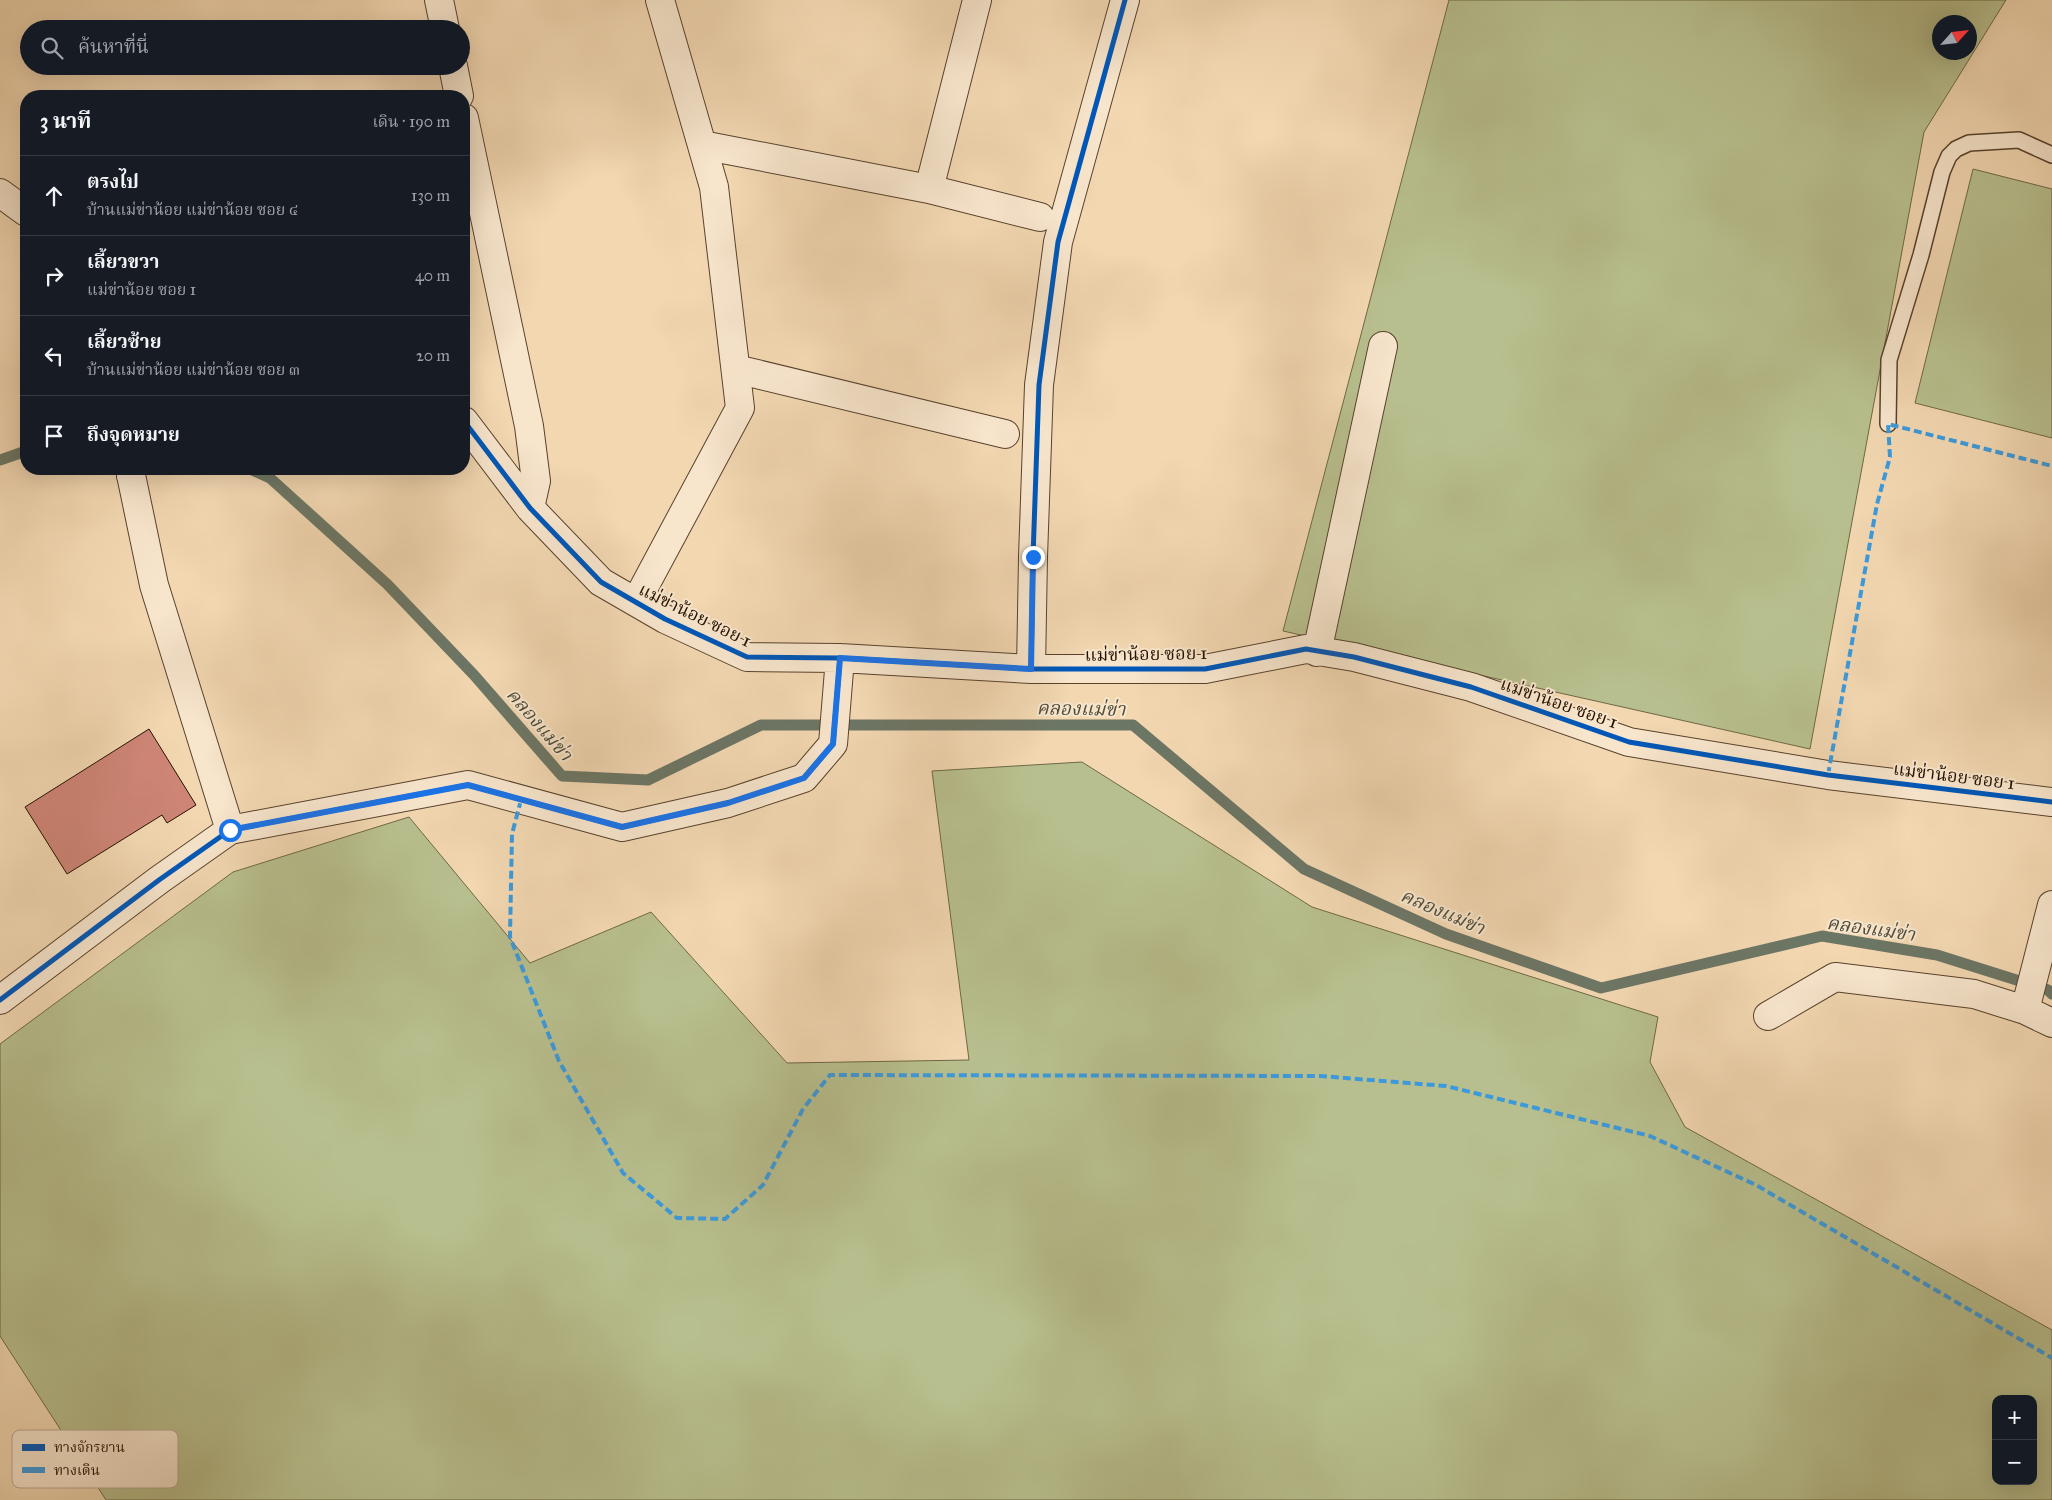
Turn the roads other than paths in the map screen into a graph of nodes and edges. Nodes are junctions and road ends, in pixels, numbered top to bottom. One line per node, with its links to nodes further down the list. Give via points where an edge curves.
1 (439, 0): 5 (street)
2 (660, 0): 8 (street)
3 (977, 0): 11 (street)
4 (1125, 0): 25 (street, via 1058,242 1039,385)
5 (443, 20)
6 (455, 75): 7 (street)
7 (458, 90)
8 (702, 145): 11 (street); 16 (street, via 714,187)
9 (470, 146): 21 (street, via 529,426 536,481)
10 (2052, 155): 17 (lane, via 2019,140 1969,143 1949,156 1889,360)
11 (929, 190): 14 (street)
12 (0, 193): 13 (street)
13 (20, 208)
14 (1040, 216)
15 (1383, 346): 23 (street)
16 (736, 369): 19 (street); 22 (street, via 740,408)
17 (1888, 424)
18 (470, 429): 21 (street, แม่ข่าน้อย ซอย 1)
19 (1005, 434)
20 (132, 475): 27 (street, via 154,585)
21 (530, 508): 22 (street, แม่ข่าน้อย ซอย 1, via 601,582)
22 (636, 602): 24 (street, แม่ข่าน้อย ซอย 1, via 747,657)
23 (1317, 652): 25 (street, แม่ข่าน้อย ซอย 1, via 1306,649 1205,669); 26 (street, แม่ข่าน้อย ซอย 1, via 1354,657 1472,687 1629,742 1828,775)
24 (840, 658): 25 (street, แม่ข่าน้อย ซอย 1); 27 (street, via 833,744 804,778 728,803 622,827 468,785)
25 (1031, 669)
26 (2052, 802)
27 (230, 830): 29 (street)
28 (2052, 905): 30 (street)
29 (0, 1000)
30 (2025, 1010): 31 (street, via 1974,994 1835,977); 32 (street)
31 (1768, 1016)
32 (2052, 1022)

